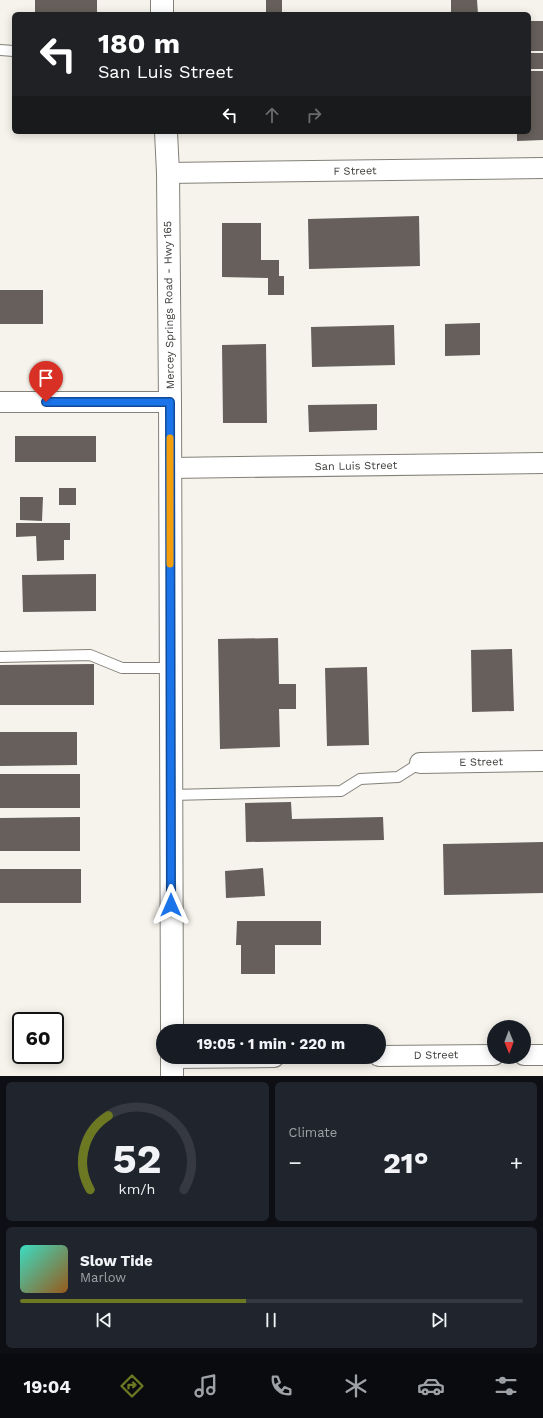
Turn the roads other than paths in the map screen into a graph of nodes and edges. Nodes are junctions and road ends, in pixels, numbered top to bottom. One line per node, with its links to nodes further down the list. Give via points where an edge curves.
1 (162, 0): 2 (main road)
2 (162, 12)
3 (0, 50): 4 (lane)
4 (12, 51)
5 (166, 134): 7 (main road, Mercey Springs Road - Hwy 165)
6 (543, 168): 7 (street, F Street)
7 (168, 173): 9 (main road, Mercey Springs Road - Hwy 165)
8 (0, 402): 9 (street)
9 (170, 402): 11 (main road, Mercey Springs Road - Hwy 165)
10 (543, 463): 11 (street, San Luis Street)
11 (170, 468): 13 (main road, Mercey Springs Road - Hwy 165)
12 (0, 657): 13 (lane, via 90,655 122,668)
13 (171, 668): 16 (main road, Mercey Springs Road - Hwy 165)
14 (543, 761): 15 (street, E Street)
15 (420, 763): 16 (lane, via 398,777 360,779 341,792)
16 (171, 795): 17 (main road, Mercey Springs Road - Hwy 165)
17 (172, 1024)
18 (543, 1054): 20 (street)
19 (487, 1055): 21 (street, D Street)
20 (531, 1055)
21 (386, 1056)

